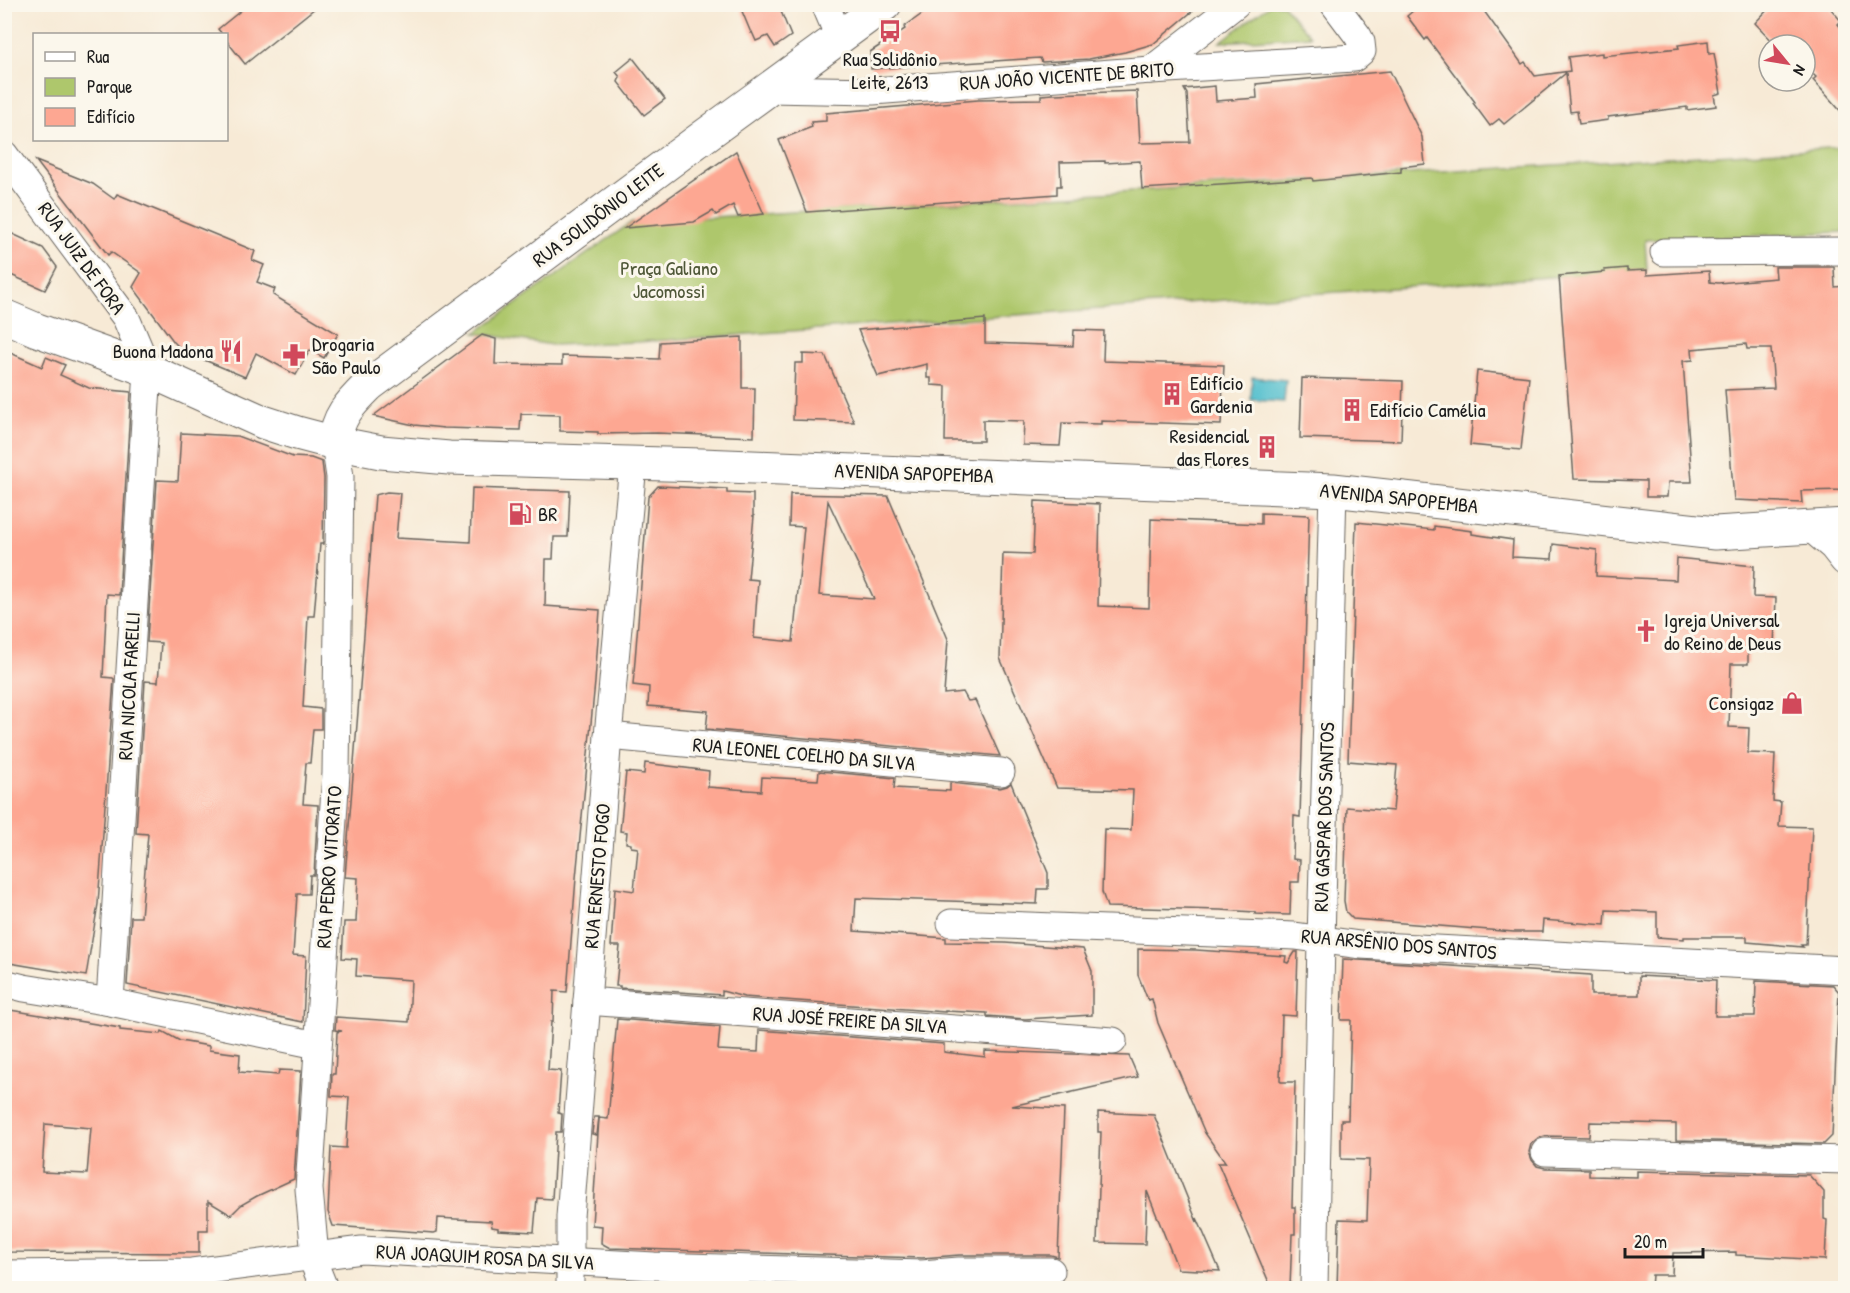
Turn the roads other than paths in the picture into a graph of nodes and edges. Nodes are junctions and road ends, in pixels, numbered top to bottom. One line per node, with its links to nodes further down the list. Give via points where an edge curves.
1 (825, 4): 5 (street)
2 (885, 4): 5 (main road, RUA SOLIDÔNIO LEITE)
3 (1236, 4): 6 (street)
4 (1334, 4): 6 (street, RUA JOÃO VICENTE DE BRITO, via 1361,42 1362,51 1354,58)
5 (839, 37): 7 (main road, RUA SOLIDÔNIO LEITE)
6 (1151, 70): 7 (street, RUA JOÃO VICENTE DE BRITO, via 873,91)
7 (769, 89): 13 (main road, RUA SOLIDÔNIO LEITE, via 369,385 341,417)
8 (4, 154): 12 (street, RUA JUIZ DE FORA, via 126,318)
9 (1845, 251): 10 (street)
10 (1664, 252)
11 (4, 316): 12 (main road, AVENIDA SAPOPEMBA)
12 (148, 370): 13 (main road, AVENIDA SAPOPEMBA, via 263,422); 25 (street, RUA NICOLA FARELLI)
13 (335, 443): 14 (main road, AVENIDA SAPOPEMBA, via 407,455); 27 (street, RUA PEDRO VITORATO, via 340,477 336,773)
14 (633, 464): 15 (main road, AVENIDA SAPOPEMBA); 18 (street, RUA ERNESTO FOGO)
15 (1333, 490): 16 (main road, AVENIDA SAPOPEMBA, via 1694,532); 21 (street, RUA GASPAR DOS SANTOS)
16 (1830, 526): 17 (main road, via 1835,545)
17 (1845, 559)
18 (608, 736): 19 (street, RUA LEONEL COELHO DA SILVA); 24 (street, RUA ERNESTO FOGO)
19 (1000, 772)
20 (951, 923): 21 (street, RUA ARSÊNIO DOS SANTOS)
21 (1321, 940): 22 (street, RUA ARSÊNIO DOS SANTOS, via 1372,946); 39 (street, RUA GASPAR DOS SANTOS)
22 (1845, 970)
23 (4, 983): 25 (street)
24 (587, 1001): 26 (street, RUA JOSÉ FREIRE DA SILVA); 31 (street, RUA ERNESTO FOGO)
25 (110, 1002): 27 (street)
26 (1113, 1041)
27 (318, 1045): 30 (street, RUA PEDRO VITORATO, via 309,1189)
28 (1545, 1152): 29 (street)
29 (1845, 1160)
30 (315, 1256): 31 (street, RUA JOAQUIM ROSA DA SILVA, via 362,1250); 34 (street, RUA JOAQUIM ROSA DA SILVA); 37 (street, RUA PEDRO VITORATO)
31 (570, 1262): 35 (street, RUA JOAQUIM ROSA DA SILVA); 38 (street, RUA ERNESTO FOGO)
32 (1051, 1271): 35 (street, RUA JOAQUIM ROSA DA SILVA, via 958,1271)
33 (5, 1274): 34 (street, RUA JOAQUIM ROSA DA SILVA); 36 (street)
34 (197, 1280)
35 (922, 1281)
36 (4, 1288)
37 (324, 1288)
38 (570, 1288)
39 (1314, 1288)

